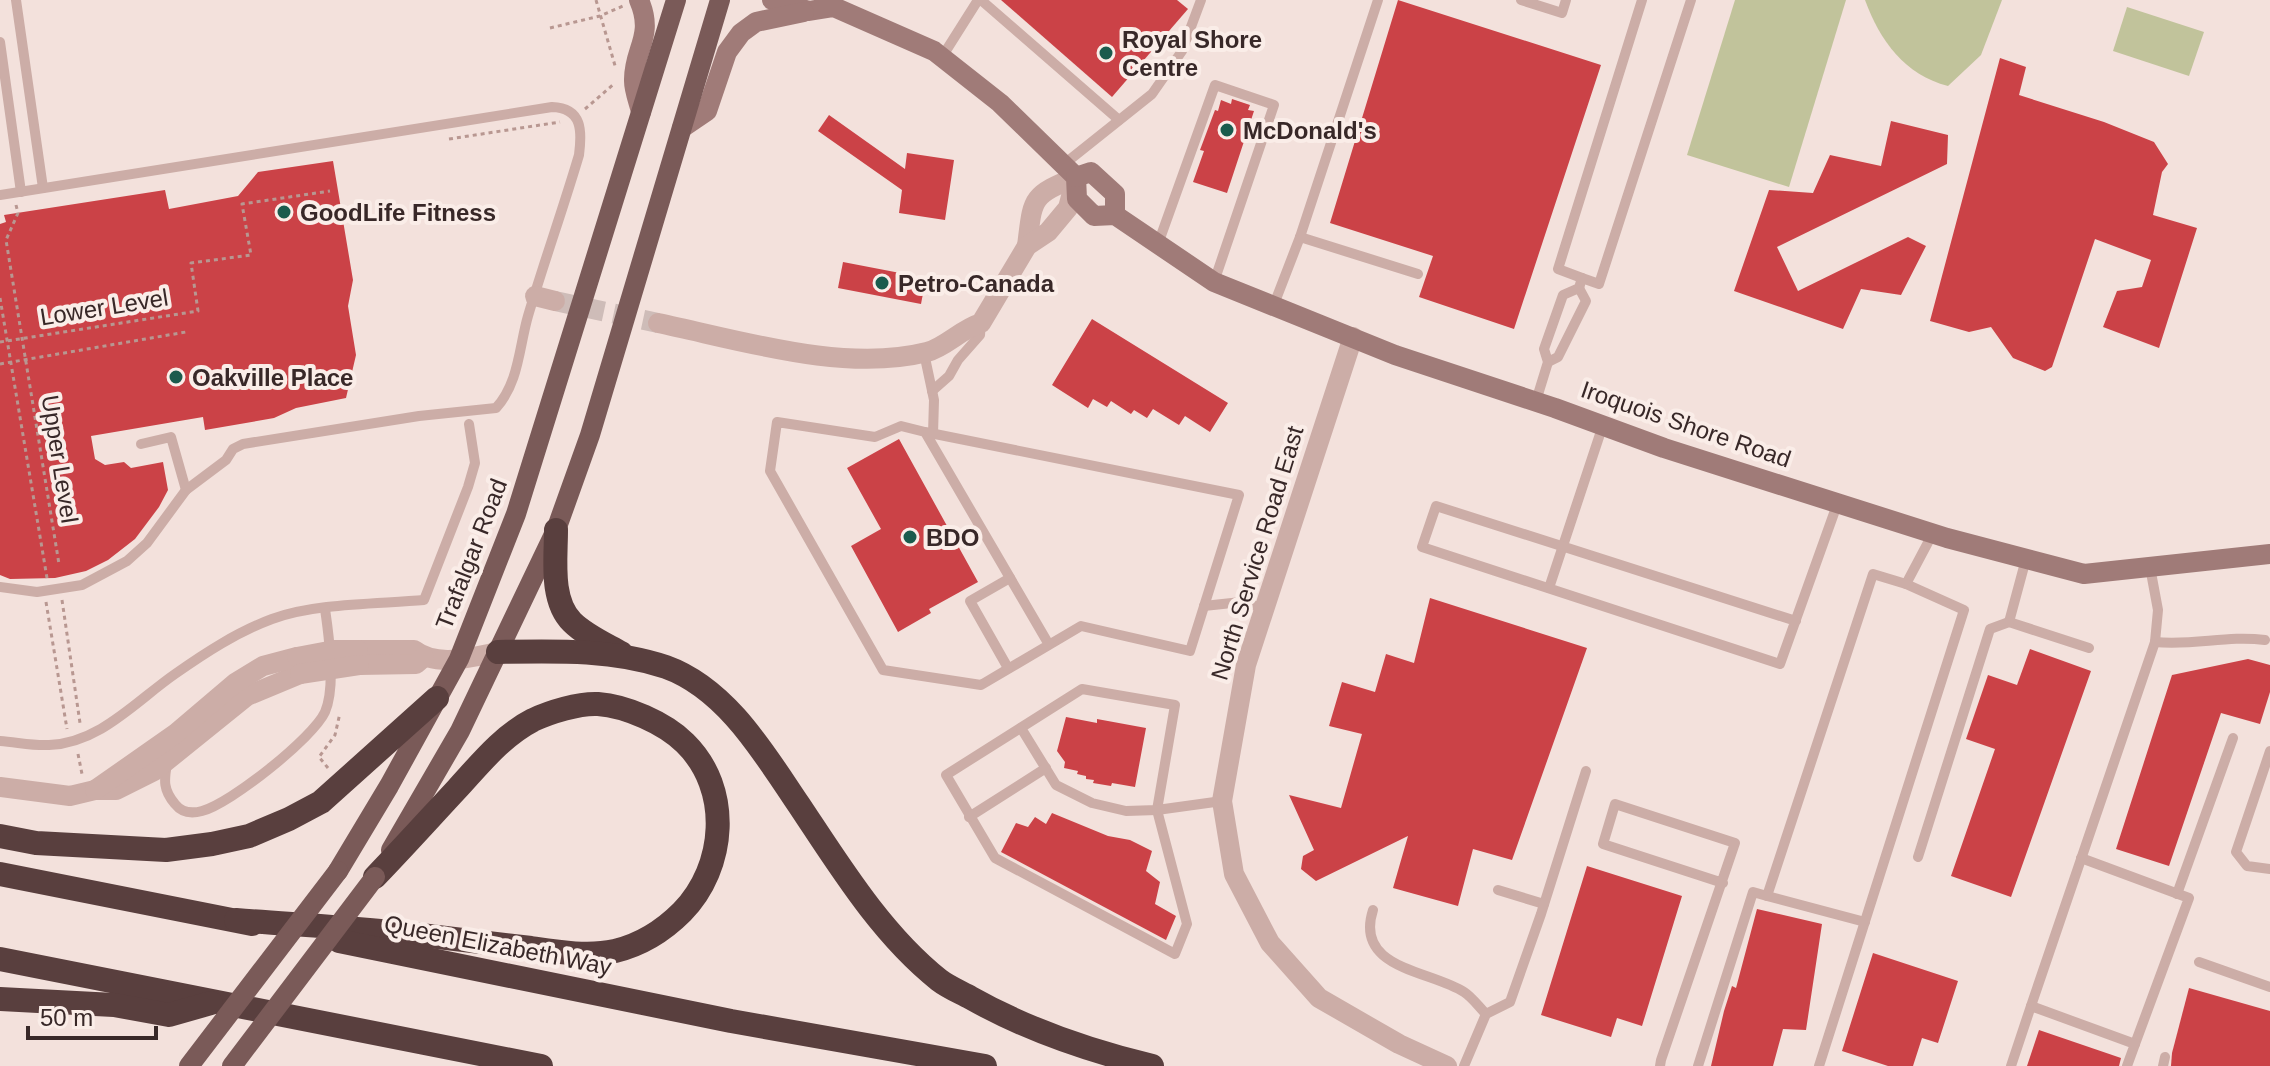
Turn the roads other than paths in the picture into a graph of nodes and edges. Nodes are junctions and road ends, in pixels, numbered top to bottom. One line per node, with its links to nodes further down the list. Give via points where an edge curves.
1 (16, 0): 21 (lane)
2 (676, 0): 17 (main road, Trafalgar Road)
3 (720, 0): 19 (main road)
4 (772, 0): 14 (main road, Iroquois Shore Road)
5 (979, 0): 16 (lane); 18 (lane)
6 (1201, 0): 18 (lane, via 1182,51 1152,94)
7 (1378, 0): 25 (lane)
8 (1521, 0): 9 (lane, via 1562,13)
9 (1566, 0)
10 (1642, 0): 30 (lane, via 1558,269)
11 (1691, 0): 30 (lane, via 1599,284)
12 (635, 1): 17 (main road, via 646,16 634,80)
13 (832, 4): 14 (main road, Iroquois Shore Road); 16 (main road, Iroquois Shore Road)
14 (809, 11): 19 (main road, via 756,22 741,33 727,52 707,111)
15 (0, 42): 22 (lane)
16 (942, 57): 20 (main road, Iroquois Shore Road, via 1000,103)
17 (641, 112): 66 (main road, Trafalgar Road, via 516,514)
18 (1119, 120): 20 (lane)
19 (682, 128): 45 (main road, via 590,435)
20 (1070, 171): 24 (main road, Iroquois Shore Road, via 1077,199 1094,216); 24 (main road, Iroquois Shore Road, via 1091,172 1115,194); 27 (street, via 1042,191 1032,211); 27 (street, via 1068,208 1048,232)
21 (43, 188): 22 (lane); 43 (lane, via 560,108 583,130 545,298 506,397 496,408 243,444)
22 (17, 192): 23 (lane)
23 (0, 195)
24 (1115, 215): 26 (main road, Iroquois Shore Road)
25 (1300, 237): 28 (lane); 31 (lane)
26 (1157, 245): 29 (main road, Iroquois Shore Road); 29 (lane, via 1215,85 1274,105)
27 (1027, 246): 33 (street)
28 (1418, 274)
29 (1214, 282): 31 (main road, Iroquois Shore Road)
30 (1581, 283): 36 (lane, via 1586,301 1558,357); 36 (lane, via 1563,295 1544,349)
31 (1273, 307): 34 (main road, Iroquois Shore Road)
32 (658, 323): 35 (street, via 820,356 888,360)
33 (981, 323): 35 (street); 37 (lane, via 980,335)
34 (1353, 337): 38 (main road, Iroquois Shore Road); 56 (street, North Service Road East)
35 (924, 353): 37 (lane)
36 (1548, 362): 38 (lane)
37 (932, 391): 41 (lane)
38 (1536, 401): 40 (main road, Iroquois Shore Road)
39 (469, 424): 57 (lane, via 475,463 424,600)
40 (1603, 425): 44 (main road, Iroquois Shore Road); 47 (lane)
41 (929, 433): 51 (lane); 55 (lane, via 1239,495); 68 (lane, via 901,426 875,437 777,422 770,471 883,670 981,685)
42 (141, 444): 43 (lane, via 171,437)
43 (186, 490): 53 (lane, via 147,543 127,561 82,585 46,590)
44 (1838, 502): 46 (main road, Iroquois Shore Road); 58 (lane)
45 (556, 530): 64 (main road); 65 (highway, via 561,605 571,622)
46 (1933, 533): 49 (main road, Iroquois Shore Road); 52 (lane)
47 (1563, 546): 54 (lane); 54 (lane, via 1436,506 1422,547); 58 (lane)
48 (2270, 554): 50 (main road, Iroquois Shore Road)
49 (2026, 559): 50 (main road, Iroquois Shore Road, via 2084,574); 59 (lane)
50 (2150, 567): 61 (lane, via 2158,610)
51 (1010, 578): 62 (lane); 68 (lane, via 970,601)
52 (1906, 584): 91 (lane, via 1873,574); 95 (lane, via 1964,610)
53 (0, 587)
54 (1549, 588): 58 (lane, via 1780,664)
55 (1204, 606): 56 (lane, via 1230,602); 62 (lane, via 1190,651 1081,626)
56 (1264, 608): 79 (street, North Service Road East, via 1246,665)
57 (325, 609): 72 (lane, via 273,618 217,646 131,710 76,739 50,745); 74 (lane, via 330,693 324,713 296,747 213,807 187,813 177,807 164,783)
58 (1796, 621)
59 (2009, 622): 63 (lane); 83 (lane, via 1990,629)
60 (2265, 640): 61 (lane)
61 (2155, 642): 84 (lane)
62 (1048, 643): 68 (lane)
63 (2089, 648)
64 (498, 652): 65 (highway); 66 (street); 87 (main road, via 460,731)
65 (623, 655): 108 (highway, via 669,668 702,686 732,714 893,935 940,980 995,1012)
66 (459, 659): 67 (street, bridge, via 424,657 416,664 388,667 358,658); 69 (main road, Trafalgar Road)
67 (298, 665): 74 (street, via 247,696); 78 (street, via 263,666)
68 (1008, 668)
69 (437, 698): 82 (highway, via 321,802 249,836 166,850); 104 (main road, Trafalgar Road, bridge, via 338,871)
70 (1021, 728): 75 (lane); 80 (lane, via 1082,689 1175,705); 81 (lane, via 946,775)
71 (2233, 738): 90 (lane)
72 (0, 741)
73 (2270, 751): 85 (lane, via 2236,852 2247,866)
74 (168, 761): 78 (street, via 116,790)
75 (1046, 768): 80 (lane, via 1056,785 1092,803 1126,811); 81 (lane)
76 (1586, 771): 92 (lane)
77 (0, 787): 78 (street, via 70,796)
78 (90, 791)
79 (1222, 801): 80 (lane); 109 (street, North Service Road East, via 1234,874 1270,943 1319,998)
80 (1157, 810): 81 (lane, via 1187,924 1175,954 995,858)
81 (969, 817)
82 (0, 836)
83 (1918, 857)
84 (2081, 858): 90 (lane); 101 (lane)
85 (2270, 869)
86 (0, 874): 94 (highway, Queen Elizabeth Way)
87 (375, 877): 94 (highway, via 499,743 534,720 597,704 655,722 684,741 700,761 718,818 715,858 692,901 651,936 615,951 578,954); 105 (main road, bridge)
88 (1723, 883): 88 (lane, via 1603,844 1615,804 1735,843); 111 (lane)
89 (1498, 890): 92 (lane)
90 (2177, 894): 103 (lane, via 2189,898)
91 (1767, 896): 95 (lane); 112 (lane, via 1753,892)
92 (1544, 904): 102 (lane, via 1510,1002)
93 (1373, 910): 102 (lane, via 1371,942 1382,953 1398,966 1464,992)
94 (236, 920): 107 (highway, Queen Elizabeth Way, via 731,1021)
95 (1865, 922): 113 (lane)
96 (0, 959): 100 (highway)
97 (2199, 962): 98 (lane)
98 (2270, 987)
99 (0, 999): 100 (highway, via 114,1005 169,1015)
100 (216, 1002): 106 (highway)
101 (2031, 1006): 103 (lane); 114 (lane)
102 (1486, 1014): 110 (lane)
103 (2135, 1044): 115 (lane)
104 (189, 1066)
105 (232, 1066)
106 (541, 1066)
107 (985, 1066)
108 (1152, 1066)
109 (1447, 1066)
110 (1464, 1066)
111 (1660, 1066)
112 (1698, 1066)
113 (1819, 1066)
114 (2011, 1066)
115 (2127, 1066)

